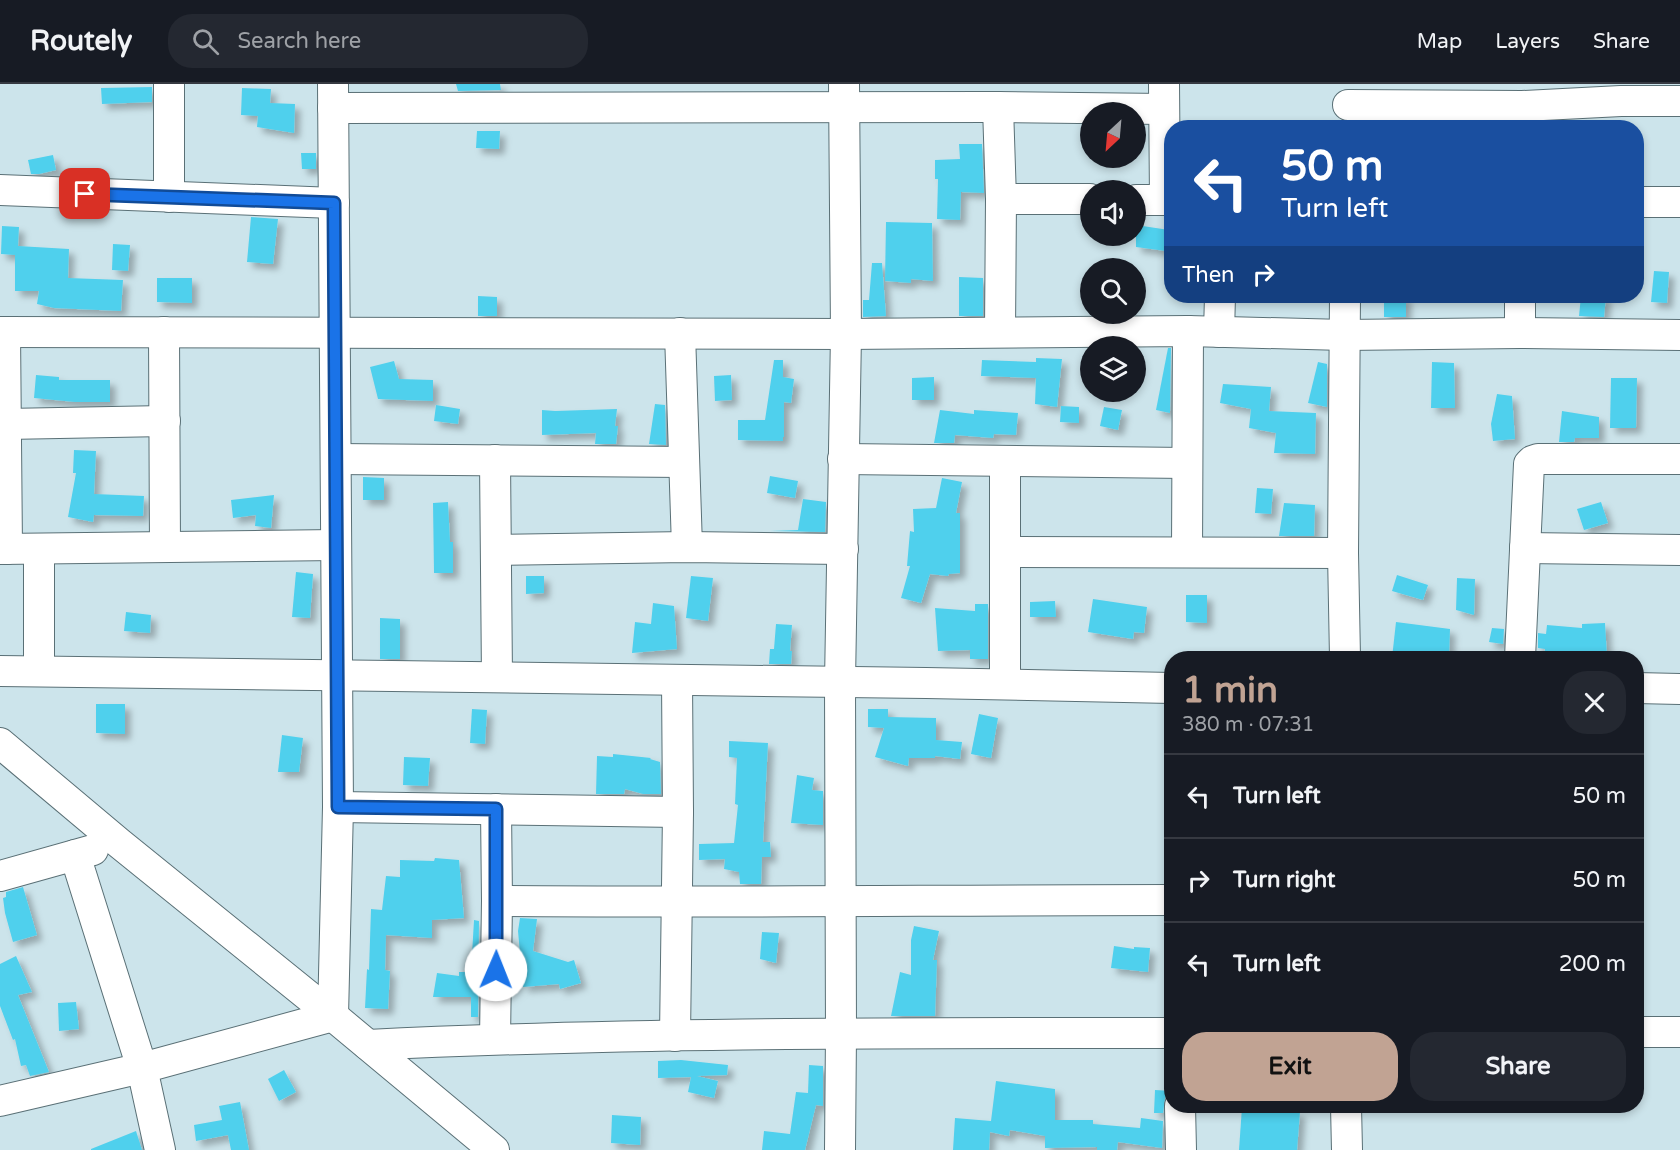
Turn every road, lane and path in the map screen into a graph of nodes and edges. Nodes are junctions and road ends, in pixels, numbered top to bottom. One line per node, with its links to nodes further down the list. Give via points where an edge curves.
1 (169, 84): 13 (street)
2 (333, 96): 3 (street); 20 (street)
3 (502, 96): 4 (street)
4 (844, 96): 5 (street); 32 (street)
5 (963, 96): 9 (street)
6 (1164, 96): 9 (street); 11 (street)
7 (1680, 100): 10 (street, via 1611,101)
8 (1348, 106): 10 (street)
9 (998, 107): 14 (street)
10 (1522, 117)
11 (1165, 120)
12 (0, 190): 13 (street)
13 (169, 197): 20 (street)
14 (1000, 199): 15 (street); 27 (street)
15 (1080, 199)
16 (1146, 200): 17 (street)
17 (1164, 200)
18 (1644, 202): 19 (street)
19 (1680, 202)
20 (334, 203): 29 (street)
21 (1220, 303): 28 (street)
22 (1346, 303): 33 (street)
23 (1520, 303): 31 (street)
24 (1188, 331): 27 (street); 28 (street); 44 (street)
25 (3, 332): 26 (street); 36 (street)
26 (164, 332): 29 (street); 35 (street)
27 (1000, 332): 32 (street)
28 (1219, 332): 33 (street)
29 (335, 333): 30 (street); 37 (street)
30 (680, 333): 32 (street); 42 (street)
31 (1520, 333): 33 (street); 34 (street)
32 (846, 334): 38 (street)
33 (1344, 335): 56 (street)
34 (1680, 335)
35 (165, 421): 36 (street); 46 (street)
36 (6, 424): 40 (street)
37 (336, 459): 41 (street); 45 (street)
38 (843, 459): 43 (street); 51 (street)
39 (1680, 459): 48 (street, via 1532,461 1528,470)
40 (3, 460): 49 (street)
41 (495, 460): 42 (street); 52 (street)
42 (684, 462): 47 (street)
43 (1005, 462): 44 (street); 54 (street)
44 (1186, 463): 55 (street)
45 (336, 545): 46 (street); 61 (street)
46 (165, 547): 50 (street)
47 (687, 548): 51 (street); 52 (street)
48 (1525, 548): 53 (street); 58 (street)
49 (3, 549): 50 (street)
50 (39, 549): 60 (street)
51 (843, 549): 64 (street)
52 (496, 550): 62 (street)
53 (1680, 550)
54 (1005, 552): 55 (street); 65 (street)
55 (1187, 552): 56 (street)
56 (1343, 553): 57 (street)
57 (1345, 651)
58 (1520, 651)
59 (0, 671): 60 (street)
60 (39, 672): 61 (street)
61 (338, 676): 62 (street); 70 (street)
62 (497, 677): 63 (street)
63 (677, 680): 64 (street); 72 (street)
64 (840, 682): 65 (street); 76 (street)
65 (1005, 684): 66 (street)
66 (1164, 688)
67 (1644, 688): 68 (street)
68 (1680, 689)
69 (0, 743): 73 (street)
70 (338, 807): 71 (street); 80 (street)
71 (496, 809): 72 (street); 78 (street)
72 (678, 812): 79 (street)
73 (119, 843): 74 (street); 80 (street)
74 (75, 855): 75 (street); 88 (street)
75 (0, 876)
76 (840, 900): 77 (street); 79 (street); 83 (street)
77 (1164, 900)
78 (497, 901): 79 (street); 86 (street)
79 (677, 902): 85 (street)
80 (333, 1016): 87 (street); 88 (street)
81 (1644, 1032): 82 (street)
82 (1680, 1032)
83 (841, 1033): 84 (street); 85 (street); 94 (street)
84 (1164, 1033)
85 (675, 1036): 86 (street)
86 (495, 1039): 87 (street)
87 (368, 1045): 93 (street)
88 (142, 1068): 89 (street); 92 (street)
89 (0, 1101)
90 (1180, 1113): 95 (street)
91 (1346, 1113): 96 (street)
92 (160, 1150)
93 (494, 1150)
94 (840, 1150)
95 (1181, 1150)
96 (1347, 1150)

